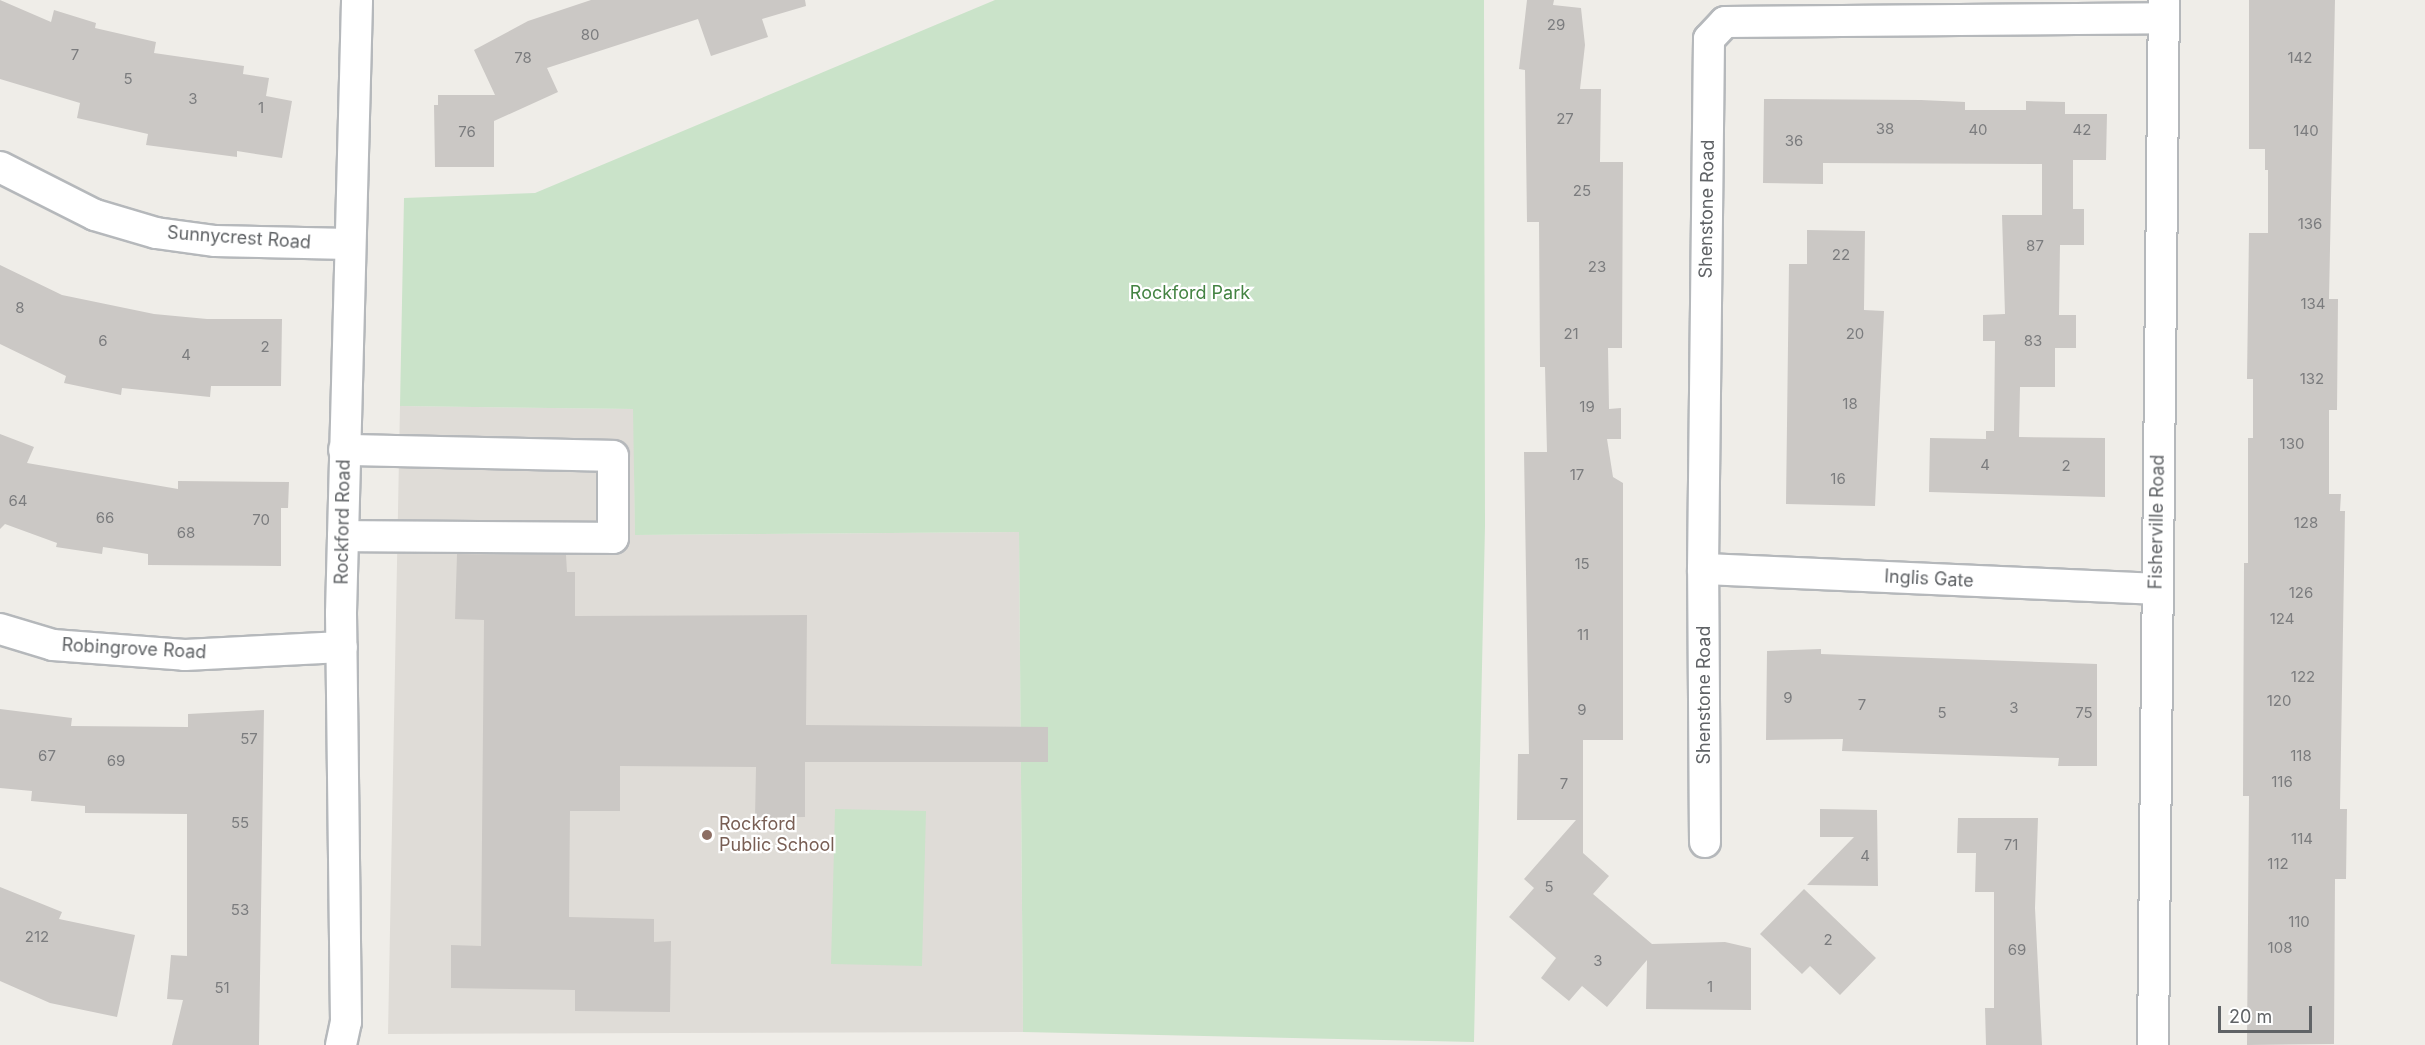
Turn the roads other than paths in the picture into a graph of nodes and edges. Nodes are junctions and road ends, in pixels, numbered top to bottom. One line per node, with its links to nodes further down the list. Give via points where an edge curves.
1 (357, 0): 4 (street, Rockford Road)
2 (2164, 9): 7 (street, Shenstone Road, via 1725,22 1709,39); 8 (street, Fisherville Road)
3 (0, 167): 4 (street, Sunnycrest Road, via 95,215 156,233 215,241)
4 (349, 244): 5 (street, Rockford Road)
5 (344, 450): 6 (street, Rockford Road); 6 (street, via 613,456 613,538)
6 (343, 536): 10 (street, Rockford Road)
7 (1703, 569): 8 (street, Inglis Gate); 11 (street, Shenstone Road)
8 (2156, 589): 13 (street, Fisherville Road)
9 (0, 629): 10 (street, Robingrove Road, via 53,645 185,655)
10 (342, 646): 12 (street, Rockford Road, via 346,1022)
11 (1705, 842)
12 (341, 1045)
13 (2153, 1045)

